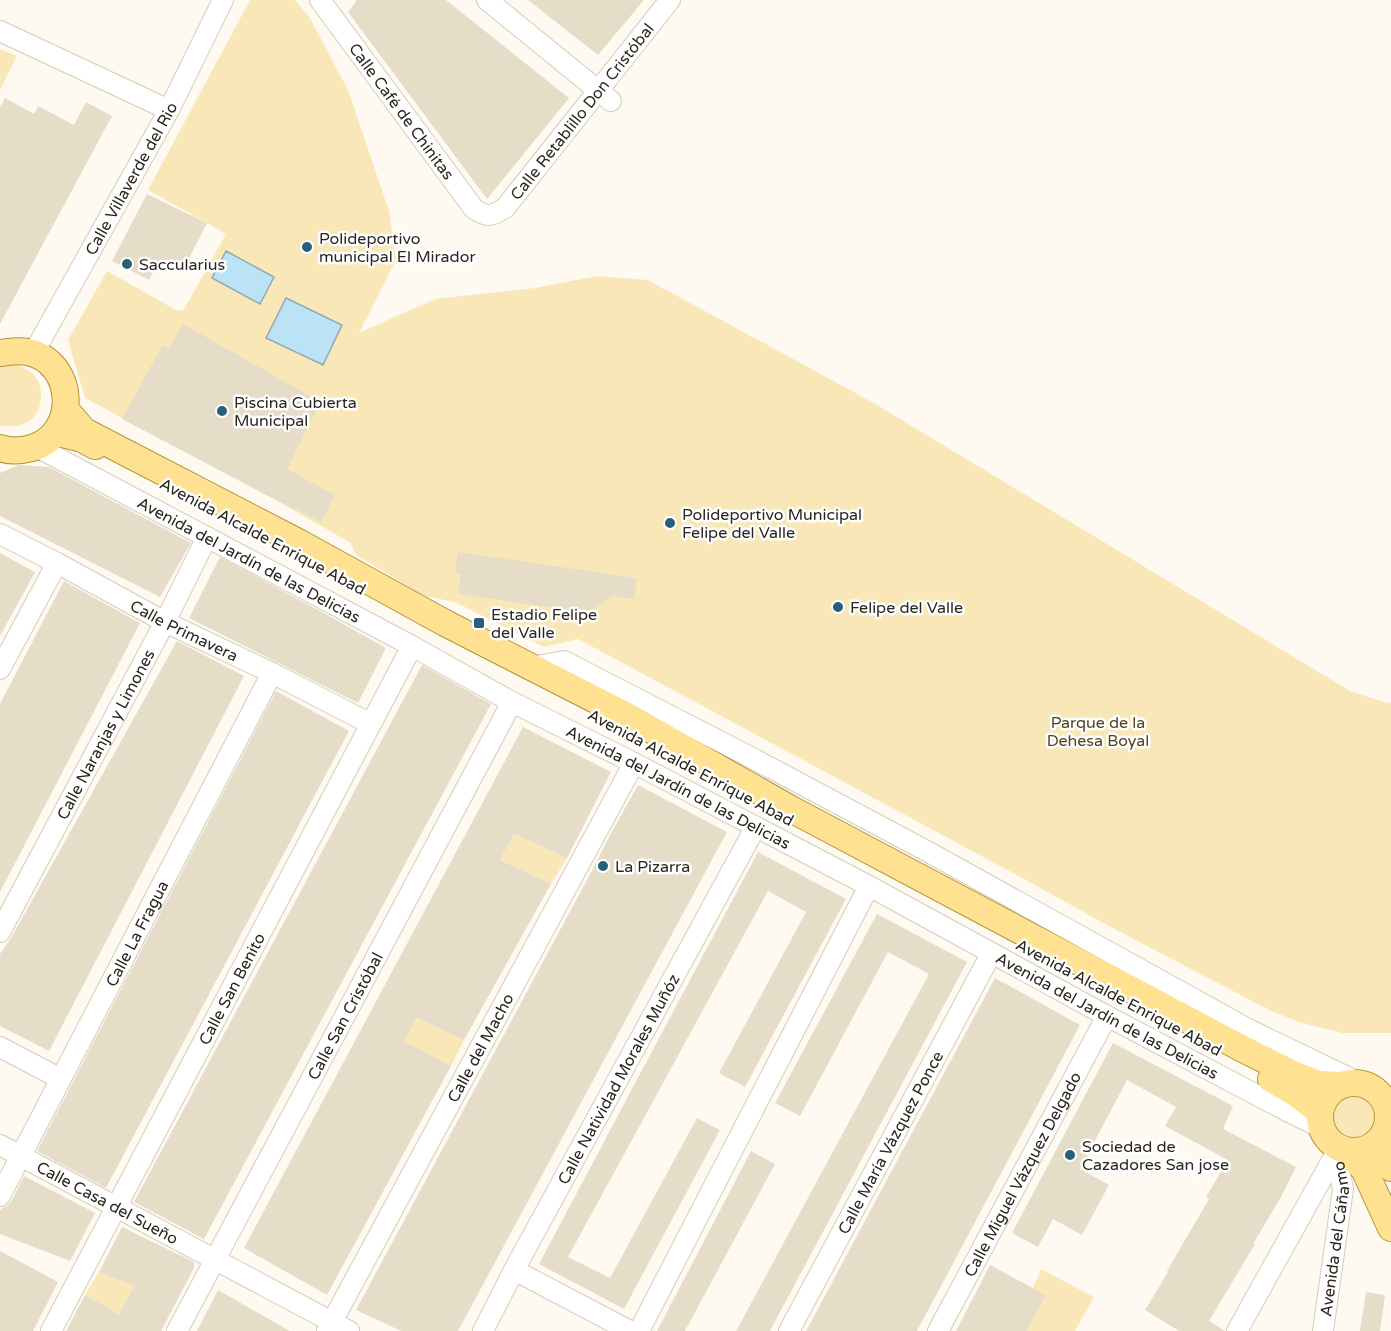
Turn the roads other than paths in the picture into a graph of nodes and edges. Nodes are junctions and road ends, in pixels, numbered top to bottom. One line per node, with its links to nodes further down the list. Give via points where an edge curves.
1 (223, 0): 7 (street, Calle Villaverde del Rio)
2 (320, 0): 8 (street, Calle Café de Chinitas, via 474,209)
3 (487, 0): 6 (street)
4 (670, 0): 6 (street, Calle Retablillo Don Cristóbal)
5 (0, 31): 7 (street)
6 (605, 96): 8 (street, Calle Retablillo Don Cristóbal, via 505,208)
7 (169, 110): 10 (street, Calle Villaverde del Rio)
8 (489, 216)
9 (0, 353): 10 (main road)
10 (33, 354): 11 (main road, via 54,369 66,395)
11 (53, 429): 12 (main road, via 22,451); 14 (street, Avenida del Jardín de las Delicias); 30 (main road, Avenida Alcalde Enrique Abad, via 84,431 298,542 1241,1048 1318,1084); 31 (main road, Avenida Alcalde Enrique Abad, via 82,439 1214,1047 1297,1094)
12 (0, 448)
13 (0, 534): 15 (street, Calle Primavera)
14 (207, 537): 16 (street, Calle Naranjas y Limones); 17 (street, Avenida del Jardín de las Delicias)
15 (57, 563): 16 (street, Calle Primavera); 18 (street)
16 (165, 622): 19 (street, Calle Primavera); 25 (street, Calle Naranjas y Limones)
17 (412, 646): 20 (street, Avenida del Jardín de las Delicias); 21 (street, Calle San Benito)
18 (0, 669)
19 (272, 673): 21 (street, Calle Primavera); 29 (street, Calle La Fragua)
20 (512, 702): 22 (street, Avenida del Jardín de las Delicias); 40 (street, Calle San Cristóbal)
21 (370, 724): 38 (street, Calle San Benito)
22 (634, 764): 23 (street, Avenida del Jardín de las Delicias); 42 (street, Calle del Macho)
23 (755, 828): 24 (street, Avenida del Jardín de las Delicias); 41 (street, Calle Natividad Morales Muñóz)
24 (869, 886): 26 (street, Avenida del Jardín de las Delicias); 47 (street)
25 (0, 932)
26 (991, 954): 27 (street, Avenida del Jardín de las Delicias); 48 (street, Calle María Vázquez Ponce)
27 (1107, 1016): 31 (street, Avenida del Jardín de las Delicias, via 1287,1111); 49 (street, Calle Miguel Vázquez Delgado)
28 (0, 1047): 29 (street)
29 (61, 1079): 35 (street, Calle La Fragua)
30 (1351, 1085): 31 (main road, via 1332,1091 1325,1099); 32 (main road, via 1372,1088 1380,1095 1388,1116)
31 (1320, 1119): 34 (main road, via 1324,1135)
32 (1385, 1131): 34 (main road, via 1369,1148); 36 (main road)
33 (0, 1145): 35 (street, Calle Casa del Sueño)
34 (1340, 1151): 39 (main road, via 1364,1169); 50 (street); 51 (street, Avenida del Cáñamo, via 1343,1189)
35 (21, 1156): 37 (street, Calle La Fragua); 38 (street, Calle Casa del Sueño)
36 (1391, 1168)
37 (0, 1196)
38 (116, 1207): 40 (street, Calle Casa del Sueño); 43 (street, Calle San Benito)
39 (1391, 1228)
40 (215, 1258): 42 (street, Calle Casa del Sueño); 44 (street, Calle San Cristóbal)
41 (514, 1270): 45 (street, Calle Natividad Morales Muñóz); 46 (street)
42 (336, 1328)
43 (51, 1331)
44 (177, 1331)
45 (483, 1331)
46 (630, 1331)
47 (639, 1331)
48 (789, 1331)
49 (938, 1331)
50 (1237, 1331)
51 (1323, 1331)

